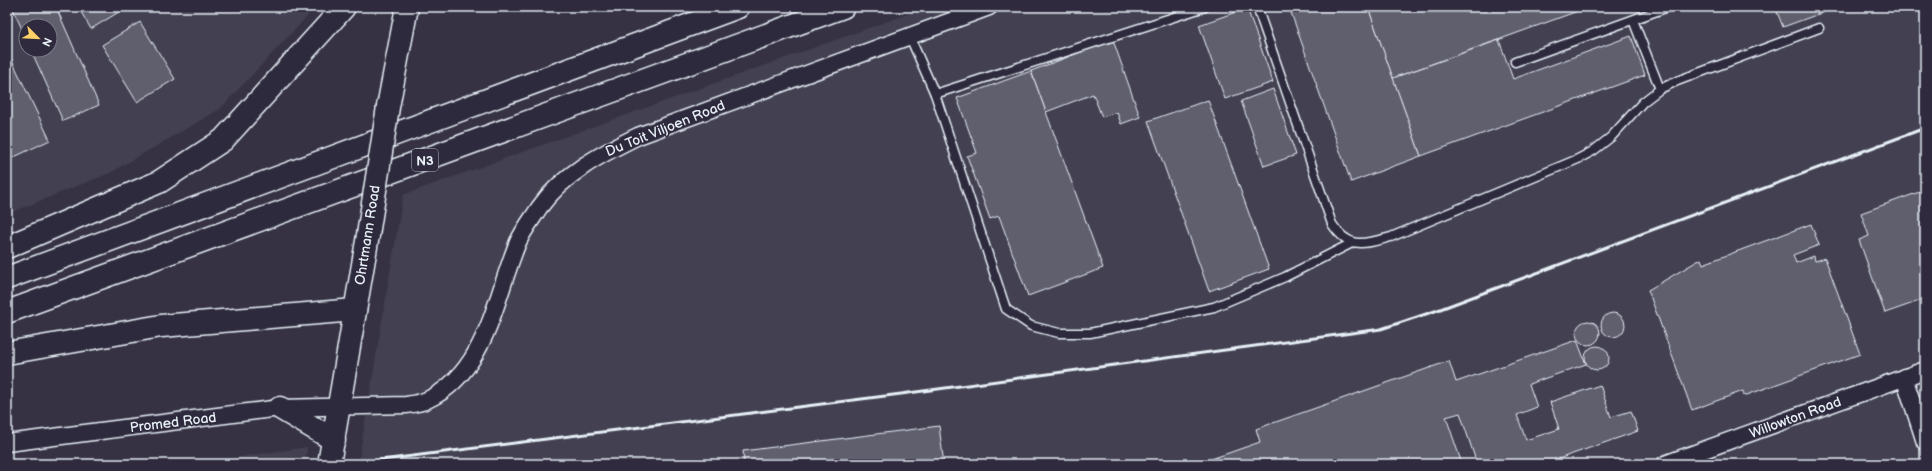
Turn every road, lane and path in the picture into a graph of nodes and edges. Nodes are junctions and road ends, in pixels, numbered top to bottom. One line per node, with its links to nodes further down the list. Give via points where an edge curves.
1 (407, 7): 18 (main road, Ohrtmann Road, bridge)
2 (738, 7): 17 (main road, N3)
3 (843, 7): 19 (main road, N3)
4 (989, 7): 11 (street, Du Toit Viljoen Road)
5 (1205, 7): 14 (lane)
6 (1257, 7): 15 (lane, via 1332,224 1339,234)
7 (1668, 7): 9 (lane)
8 (345, 10): 16 (main road, via 223,140 159,182)
9 (1633, 20): 12 (lane); 13 (lane)
10 (1819, 28): 13 (lane)
11 (909, 35): 14 (lane); 23 (street, Du Toit Viljoen Road, via 638,136 595,157 559,185 539,208 519,241 485,336 468,366 447,387 426,401 406,405)
12 (1515, 62)
13 (1660, 89): 15 (lane, via 1643,102 1611,137 1578,159 1391,237)
14 (935, 94): 15 (lane, via 1006,309 1031,326 1059,333 1090,333 1214,308 1285,277)
15 (1352, 243)
16 (7, 247)
17 (7, 278)
18 (355, 310): 20 (main road, via 161,326); 23 (main road, Ohrtmann Road)
19 (7, 312)
20 (7, 353)
21 (1925, 370): 22 (street, Willowton Road)
22 (1904, 377): 25 (street); 28 (street, Willowton Road)
23 (340, 407): 24 (street, Promed Road); 27 (main road, Ohrtmann Road)
24 (280, 408): 26 (street, Promed Road); 27 (main road)
25 (1925, 442)
26 (7, 443)
27 (332, 453)
28 (1665, 464)

